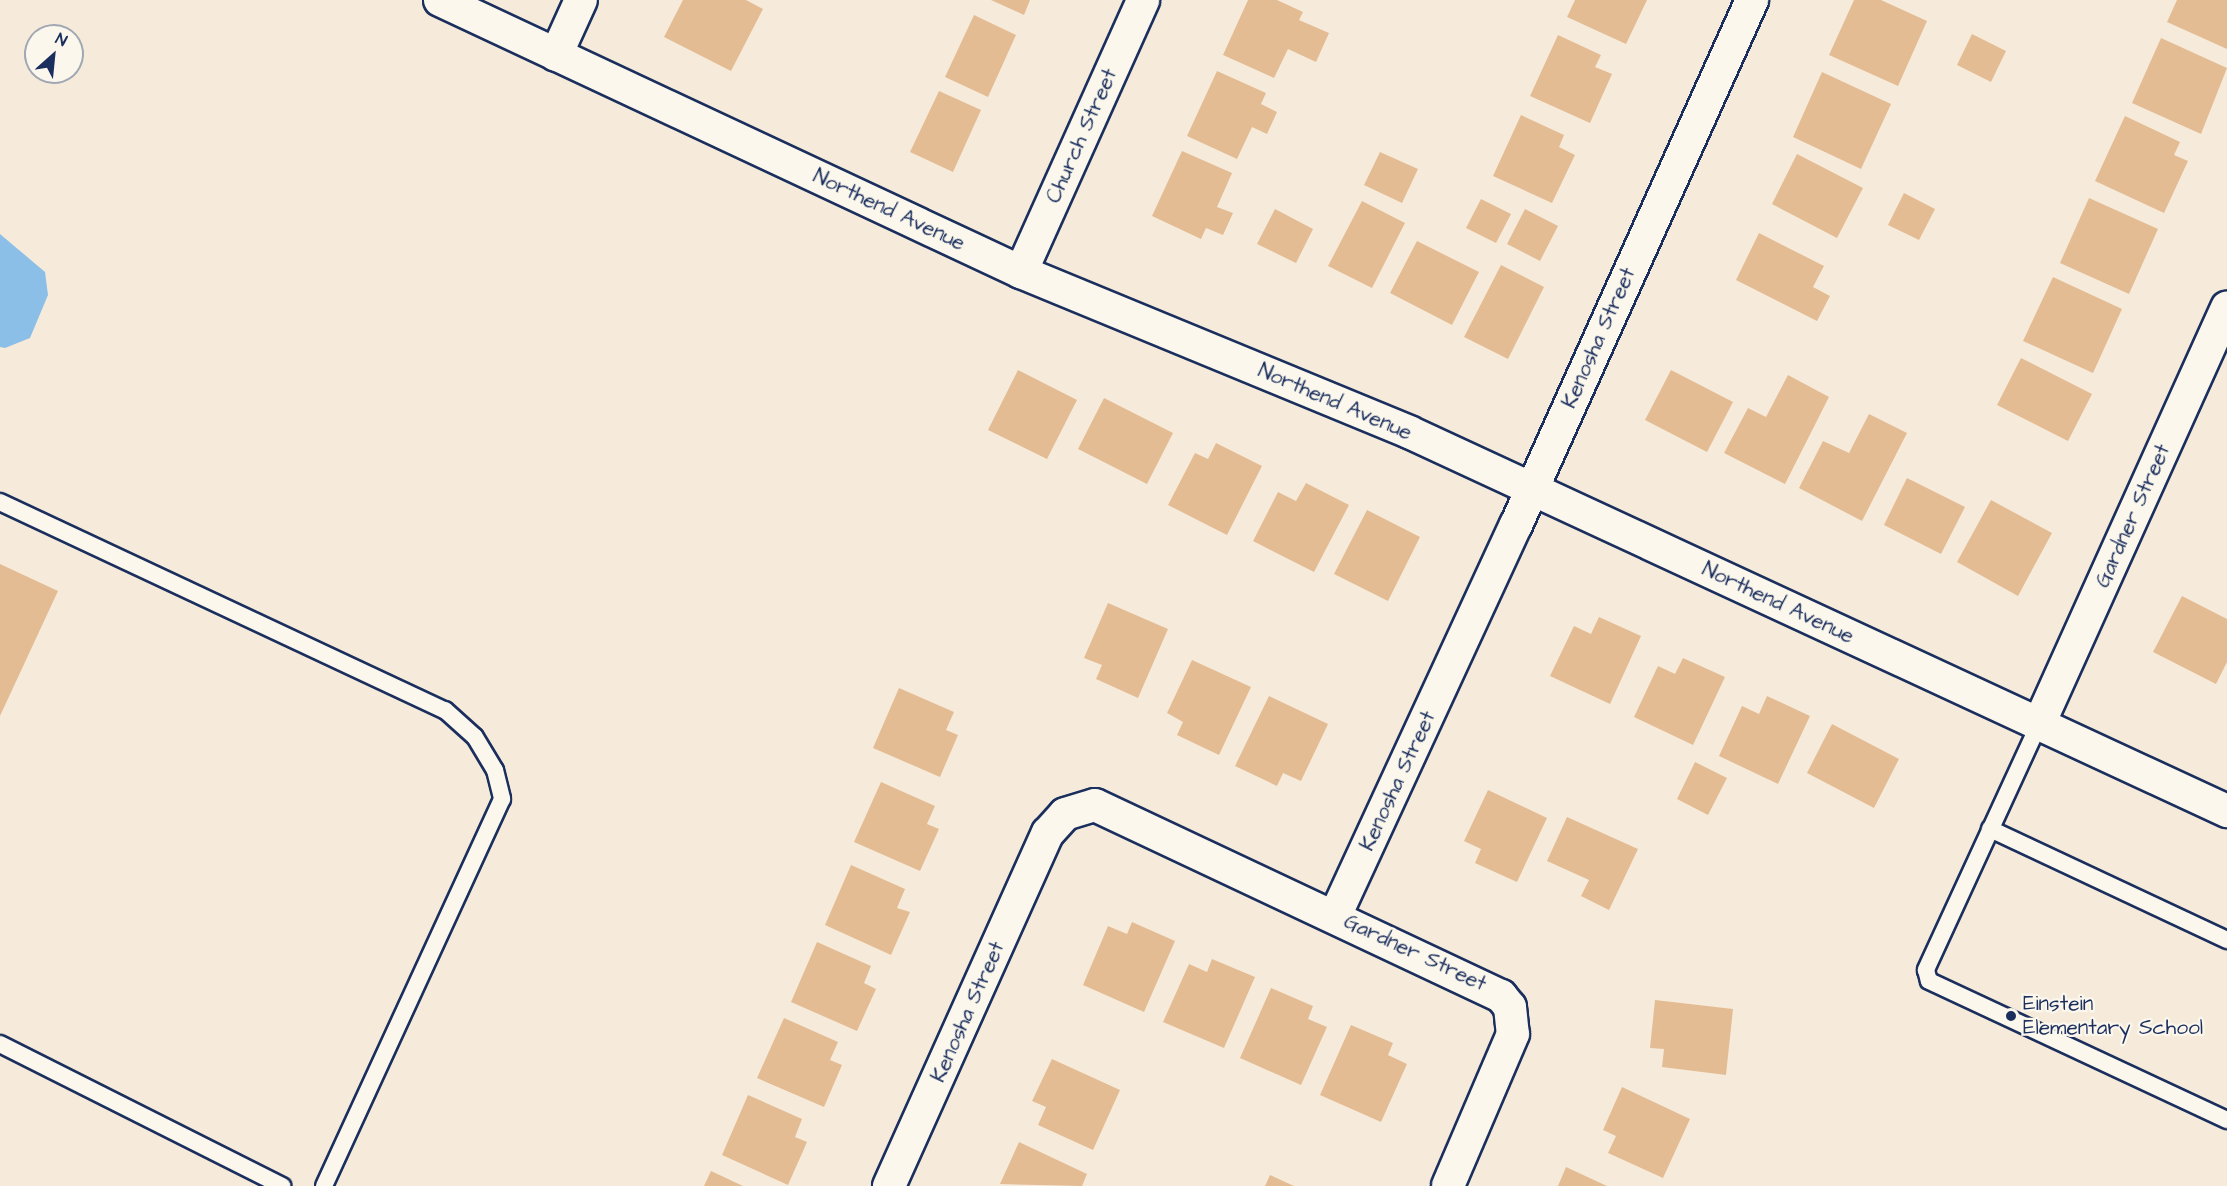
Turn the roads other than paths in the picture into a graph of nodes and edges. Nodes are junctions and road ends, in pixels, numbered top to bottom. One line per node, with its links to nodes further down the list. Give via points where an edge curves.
1 (440, 0): 5 (street, Northend Avenue)
2 (581, 0): 5 (street)
3 (1143, 0): 6 (street, Church Street)
4 (1752, 0): 8 (street, Kenosha Street)
5 (556, 55): 6 (street, Northend Avenue)
6 (1021, 272): 8 (street, Northend Avenue, via 1326,396)
7 (2227, 308): 10 (street, Gardner Street)
8 (1531, 489): 10 (street, Northend Avenue); 13 (street, Kenosha Street)
9 (0, 502): 18 (lane, via 445,710 475,737 495,770 502,800)
10 (2039, 724): 11 (street, Northend Avenue); 12 (lane)
11 (2227, 811)
12 (1990, 829): 14 (lane); 16 (lane, via 1926,970 1929,981)
13 (1335, 915): 19 (street, Kenosha Street, via 1109,809 1095,805 1065,814 1048,833 1037,855); 20 (street, Gardner Street, via 1488,987 1510,1007 1514,1034 1508,1052)
14 (2227, 940)
15 (0, 1044): 17 (lane)
16 (2227, 1120)
17 (282, 1186)
18 (324, 1186)
19 (890, 1186)
20 (1448, 1186)

